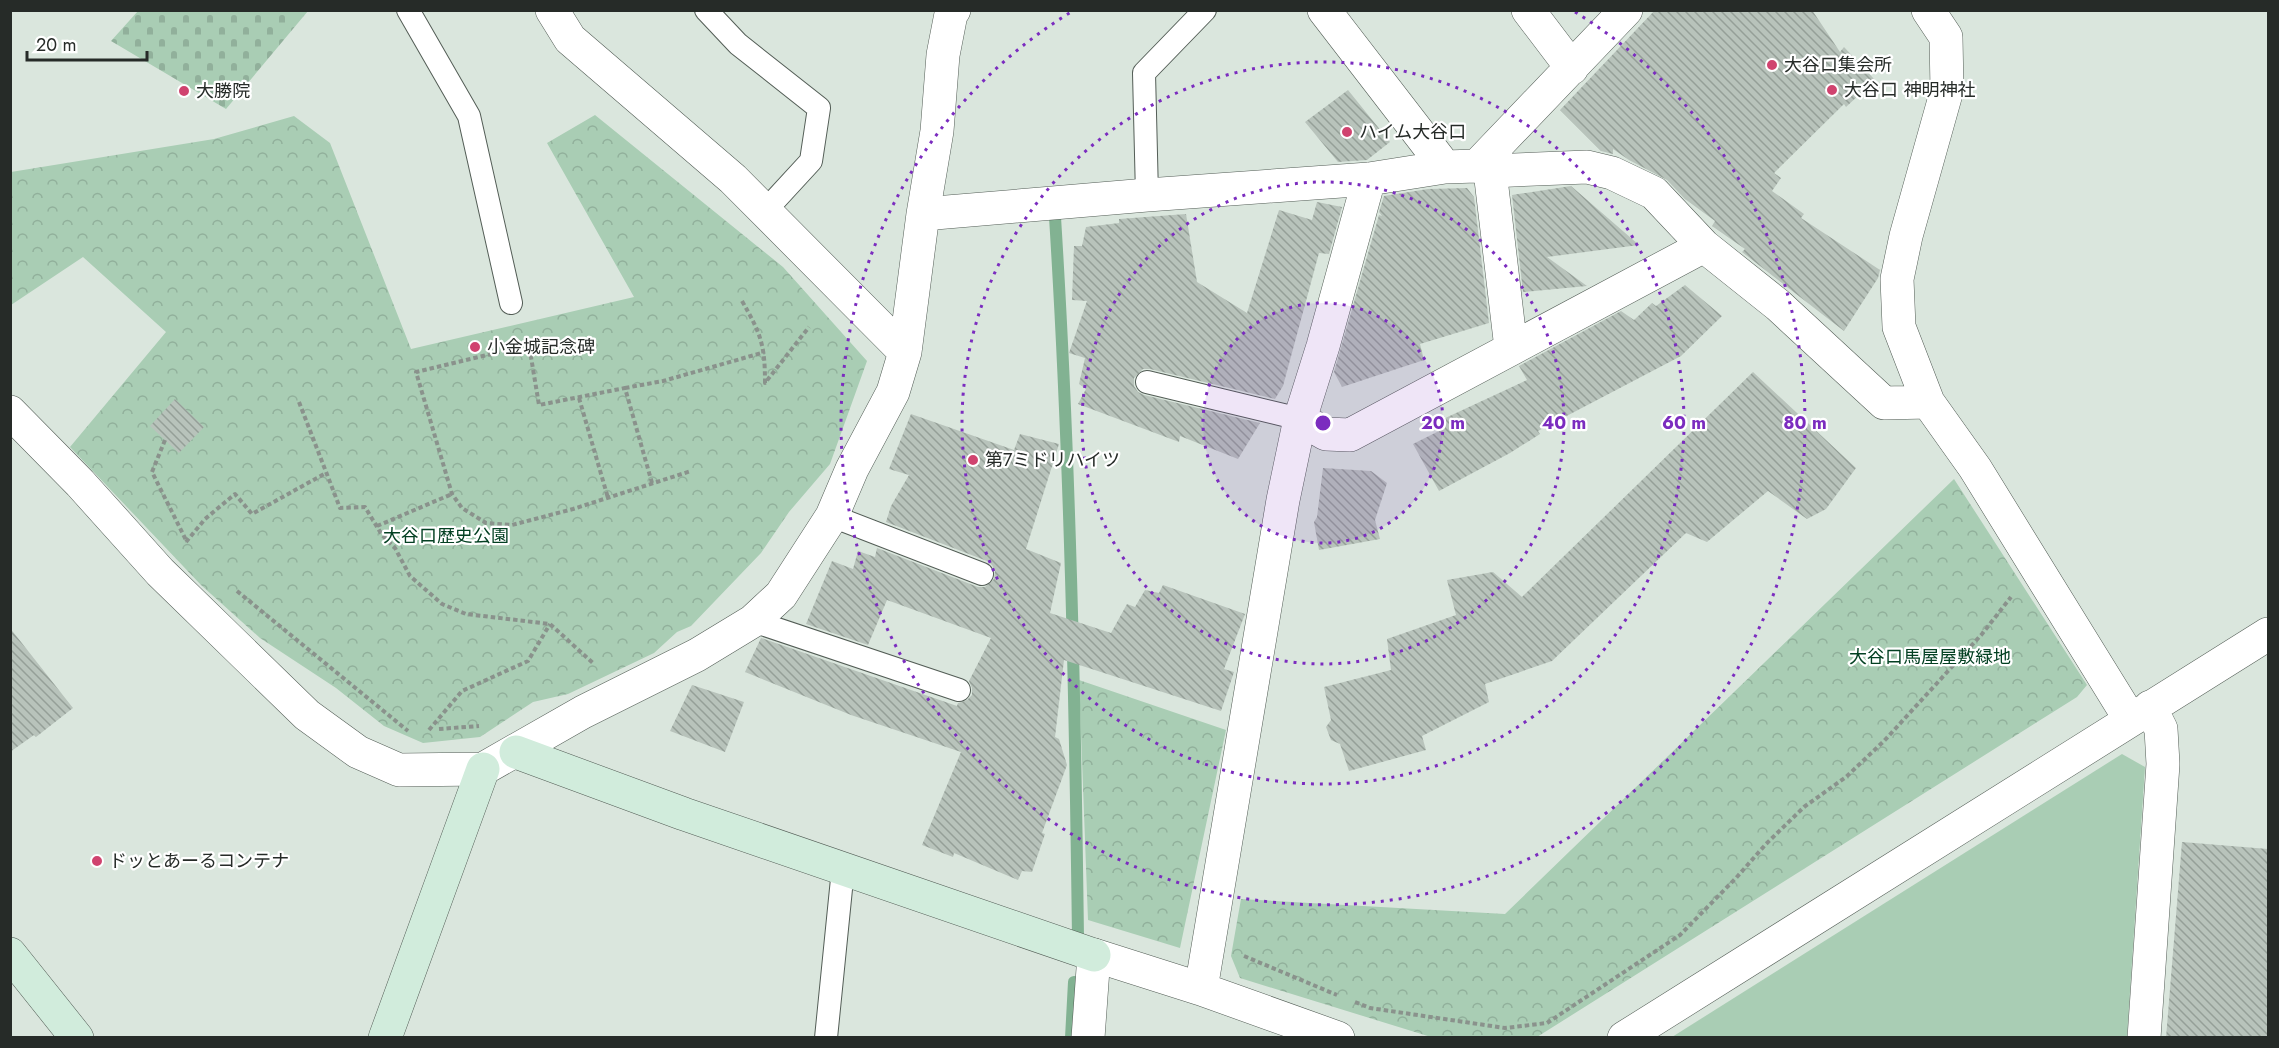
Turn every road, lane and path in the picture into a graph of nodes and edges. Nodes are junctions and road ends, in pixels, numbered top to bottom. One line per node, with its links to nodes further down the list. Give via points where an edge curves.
1 (408, 10): 19 (lane, via 469,116)
2 (552, 10): 15 (street, via 570,39)
3 (706, 10): 15 (lane, via 738,44 819,108 811,161)
4 (954, 10): 16 (street, via 944,55 938,131)
5 (1205, 10): 14 (lane, via 1144,73)
6 (1324, 10): 11 (street)
7 (1528, 10): 10 (street)
8 (1626, 10): 10 (street)
9 (1928, 10): 28 (street, via 1947,36 1947,90 1896,279 1899,327)
10 (1572, 68): 12 (street)
11 (1445, 167): 12 (street); 13 (street)
12 (1483, 169): 17 (street, via 1587,167 1612,173 1654,193); 21 (street)
13 (1369, 179): 14 (street); 30 (street)
14 (1147, 195): 16 (street)
15 (765, 211): 23 (street)
16 (924, 214): 23 (street)
17 (1704, 246): 21 (street); 28 (street, via 1778,305 1884,403)
18 (742, 301): 22 (path)
19 (512, 303)
20 (809, 327): 22 (path, via 765,383)
21 (1511, 348): 30 (street, via 1350,435 1326,434)
22 (765, 352): 25 (path)
23 (905, 352): 37 (street, via 893,392)
24 (1146, 382): 30 (lane)
25 (625, 388): 26 (path); 34 (path)
26 (579, 397): 35 (path, via 539,405 529,345 416,372); 36 (path)
27 (299, 402): 33 (path)
28 (1928, 402): 42 (street)
29 (10, 412): 56 (street, via 160,572 307,715 358,752 399,770)
30 (1300, 419): 58 (street, via 1283,500)
31 (165, 440): 39 (path, via 152,472)
32 (691, 471): 34 (path)
33 (326, 473): 38 (path, via 340,508 365,507); 39 (path, via 252,514 235,494)
34 (652, 483): 36 (path)
35 (452, 494): 36 (path, via 462,508 486,523 512,525); 38 (path)
36 (608, 498)
37 (832, 516): 43 (lane); 45 (street, via 781,595)
38 (377, 526): 46 (path, via 410,576 442,604 466,614)
39 (186, 541): 40 (path); 41 (path)
40 (180, 549)
41 (192, 549)
42 (2039, 570): 50 (street); 63 (path, via 2018,587 1982,634 1884,741 1846,777 1804,807 1680,935 1547,1023 1505,1028 1370,1008)
43 (982, 574)
44 (231, 586): 53 (path)
45 (753, 621): 49 (lane); 55 (street)
46 (550, 624): 48 (path); 52 (path, via 528,661 462,691)
47 (2268, 634): 50 (street)
48 (596, 666)
49 (959, 690)
50 (2140, 713): 69 (street); 70 (street, via 2161,729 2163,764)
51 (485, 725): 52 (path)
52 (429, 730): 54 (path)
53 (413, 736)
54 (426, 737)
55 (516, 752): 56 (street); 57 (street)
56 (483, 769): 65 (street)
57 (843, 869): 60 (street); 66 (lane)
58 (1210, 942): 61 (street); 62 (path)
59 (10, 954): 64 (street)
60 (1094, 955): 61 (street); 67 (street)
61 (1202, 989): 68 (street)
62 (1339, 996)
63 (1349, 1000)
64 (77, 1038)
65 (385, 1038)
66 (826, 1038)
67 (1088, 1038)
68 (1338, 1038)
69 (1624, 1038)
70 (2144, 1038)

